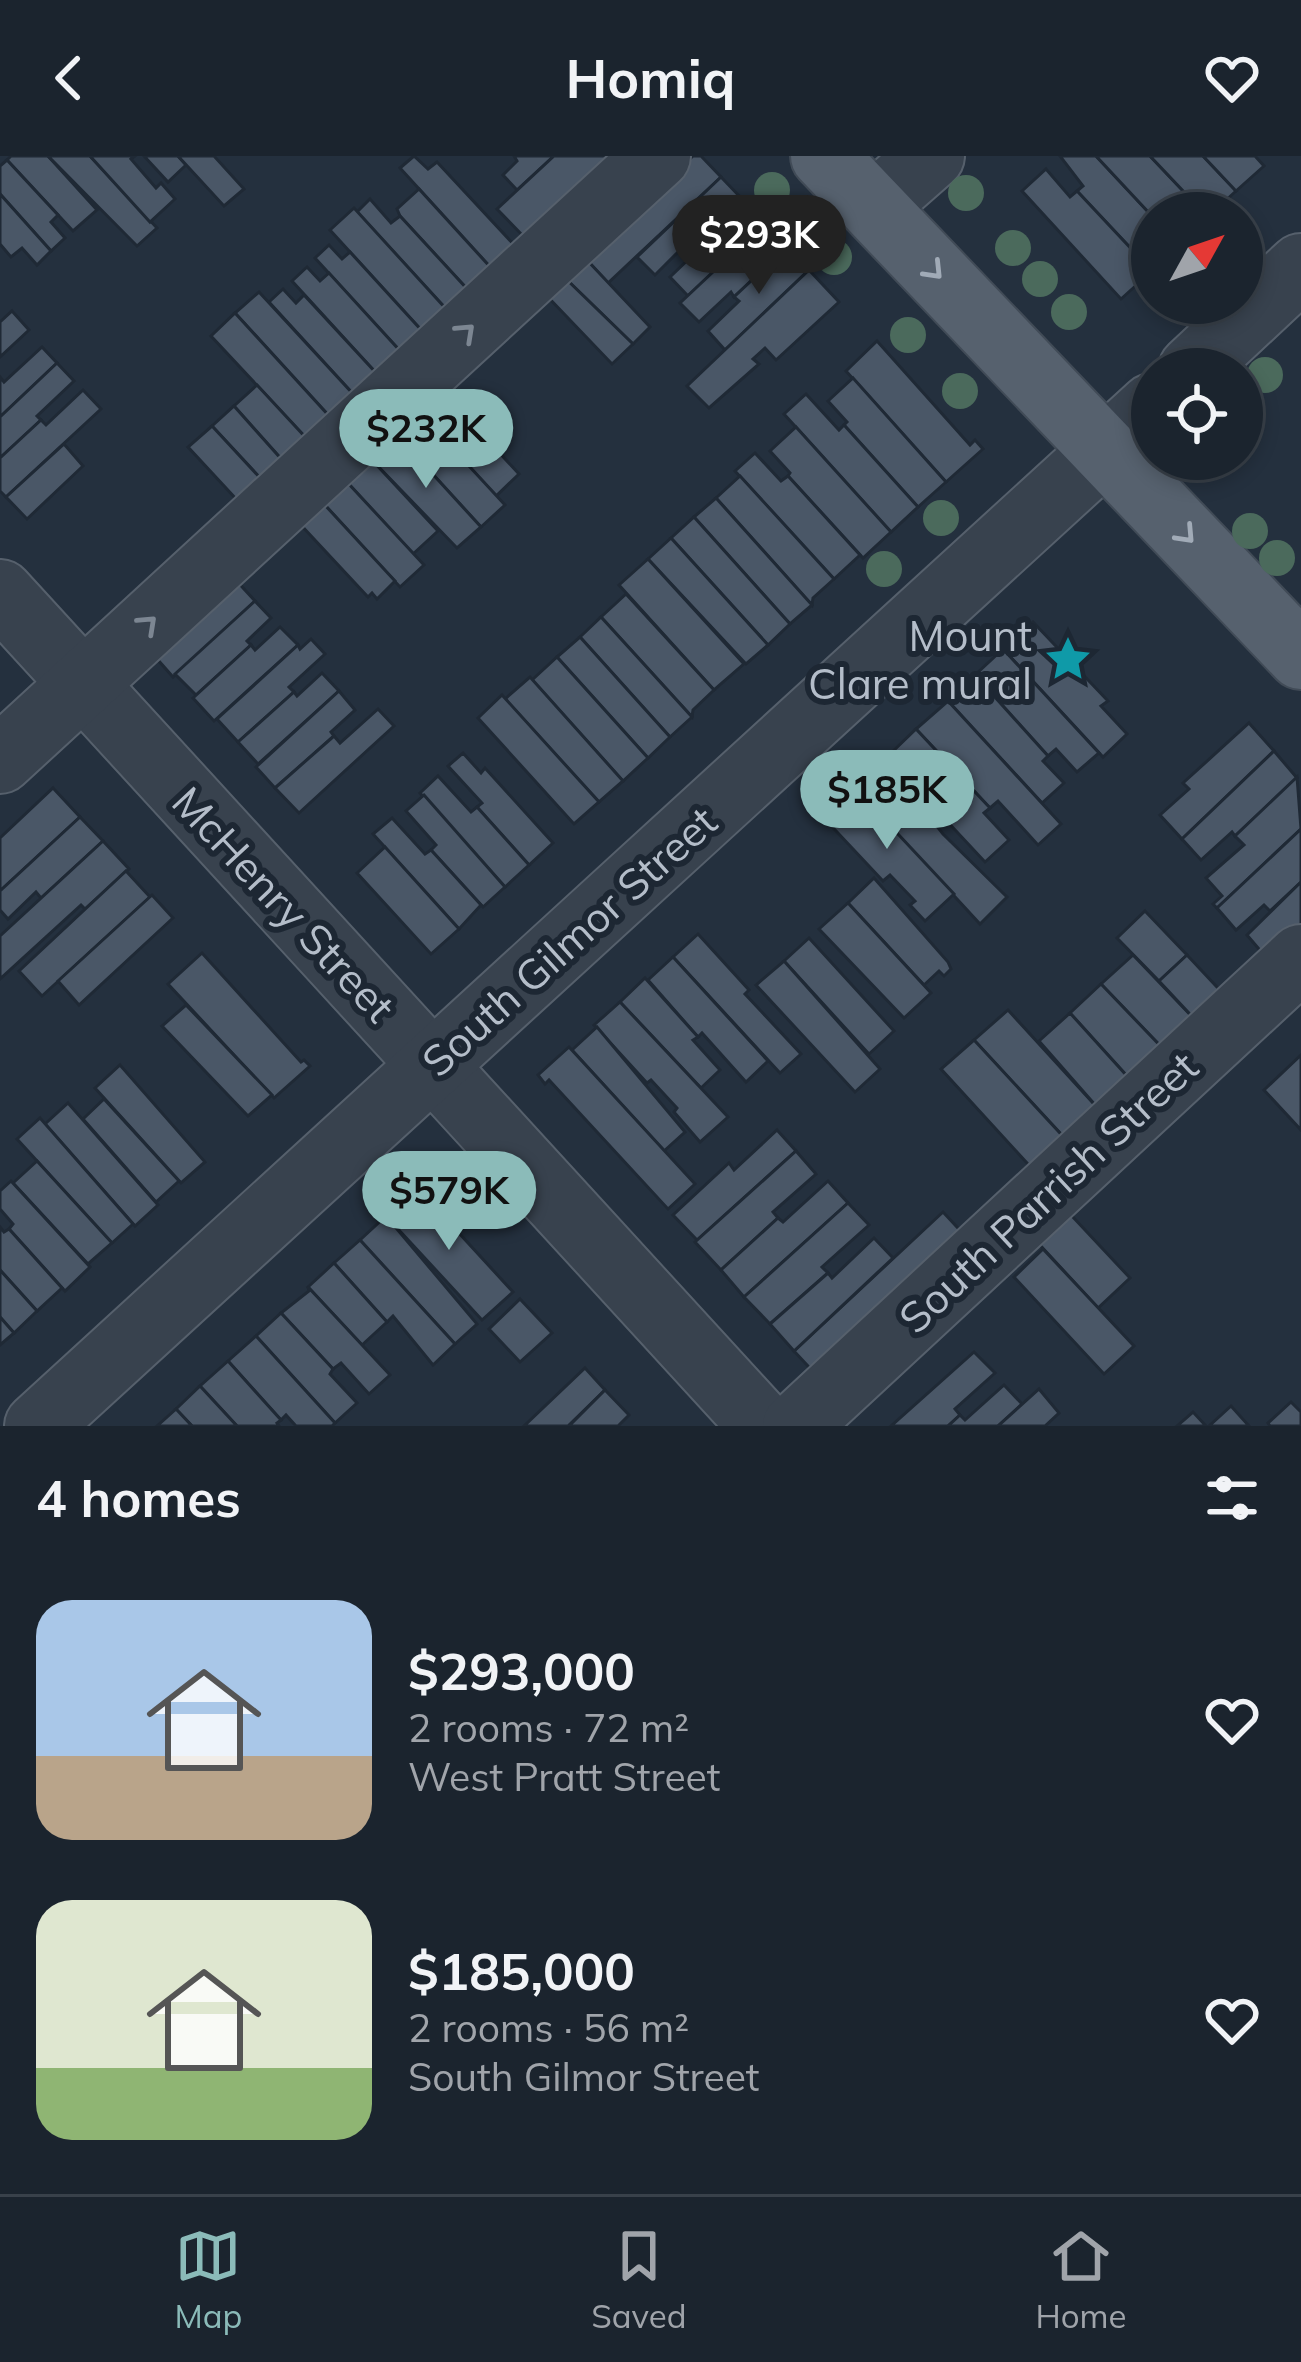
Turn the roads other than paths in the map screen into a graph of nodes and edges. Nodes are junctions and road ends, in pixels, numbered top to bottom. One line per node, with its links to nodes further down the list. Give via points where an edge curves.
1 (657, 156): 10 (street, one-way to 1)
2 (824, 156): 4 (main road)
3 (932, 156): 4 (street)
4 (873, 207): 7 (main road, one-way to 7)
5 (1301, 267): 6 (street)
6 (1214, 348)
7 (1129, 428): 9 (main road, one-way to 9); 13 (street, South Gilmor Street)
8 (0, 593): 10 (street, McHenry Street)
9 (1301, 656)
10 (83, 684): 11 (street); 13 (street, McHenry Street)
11 (0, 760)
12 (1301, 958): 16 (street, South Parrish Street)
13 (432, 1065): 14 (street, South Gilmor Street); 15 (street, McHenry Street)
14 (38, 1426)
15 (763, 1426)
16 (796, 1426)

